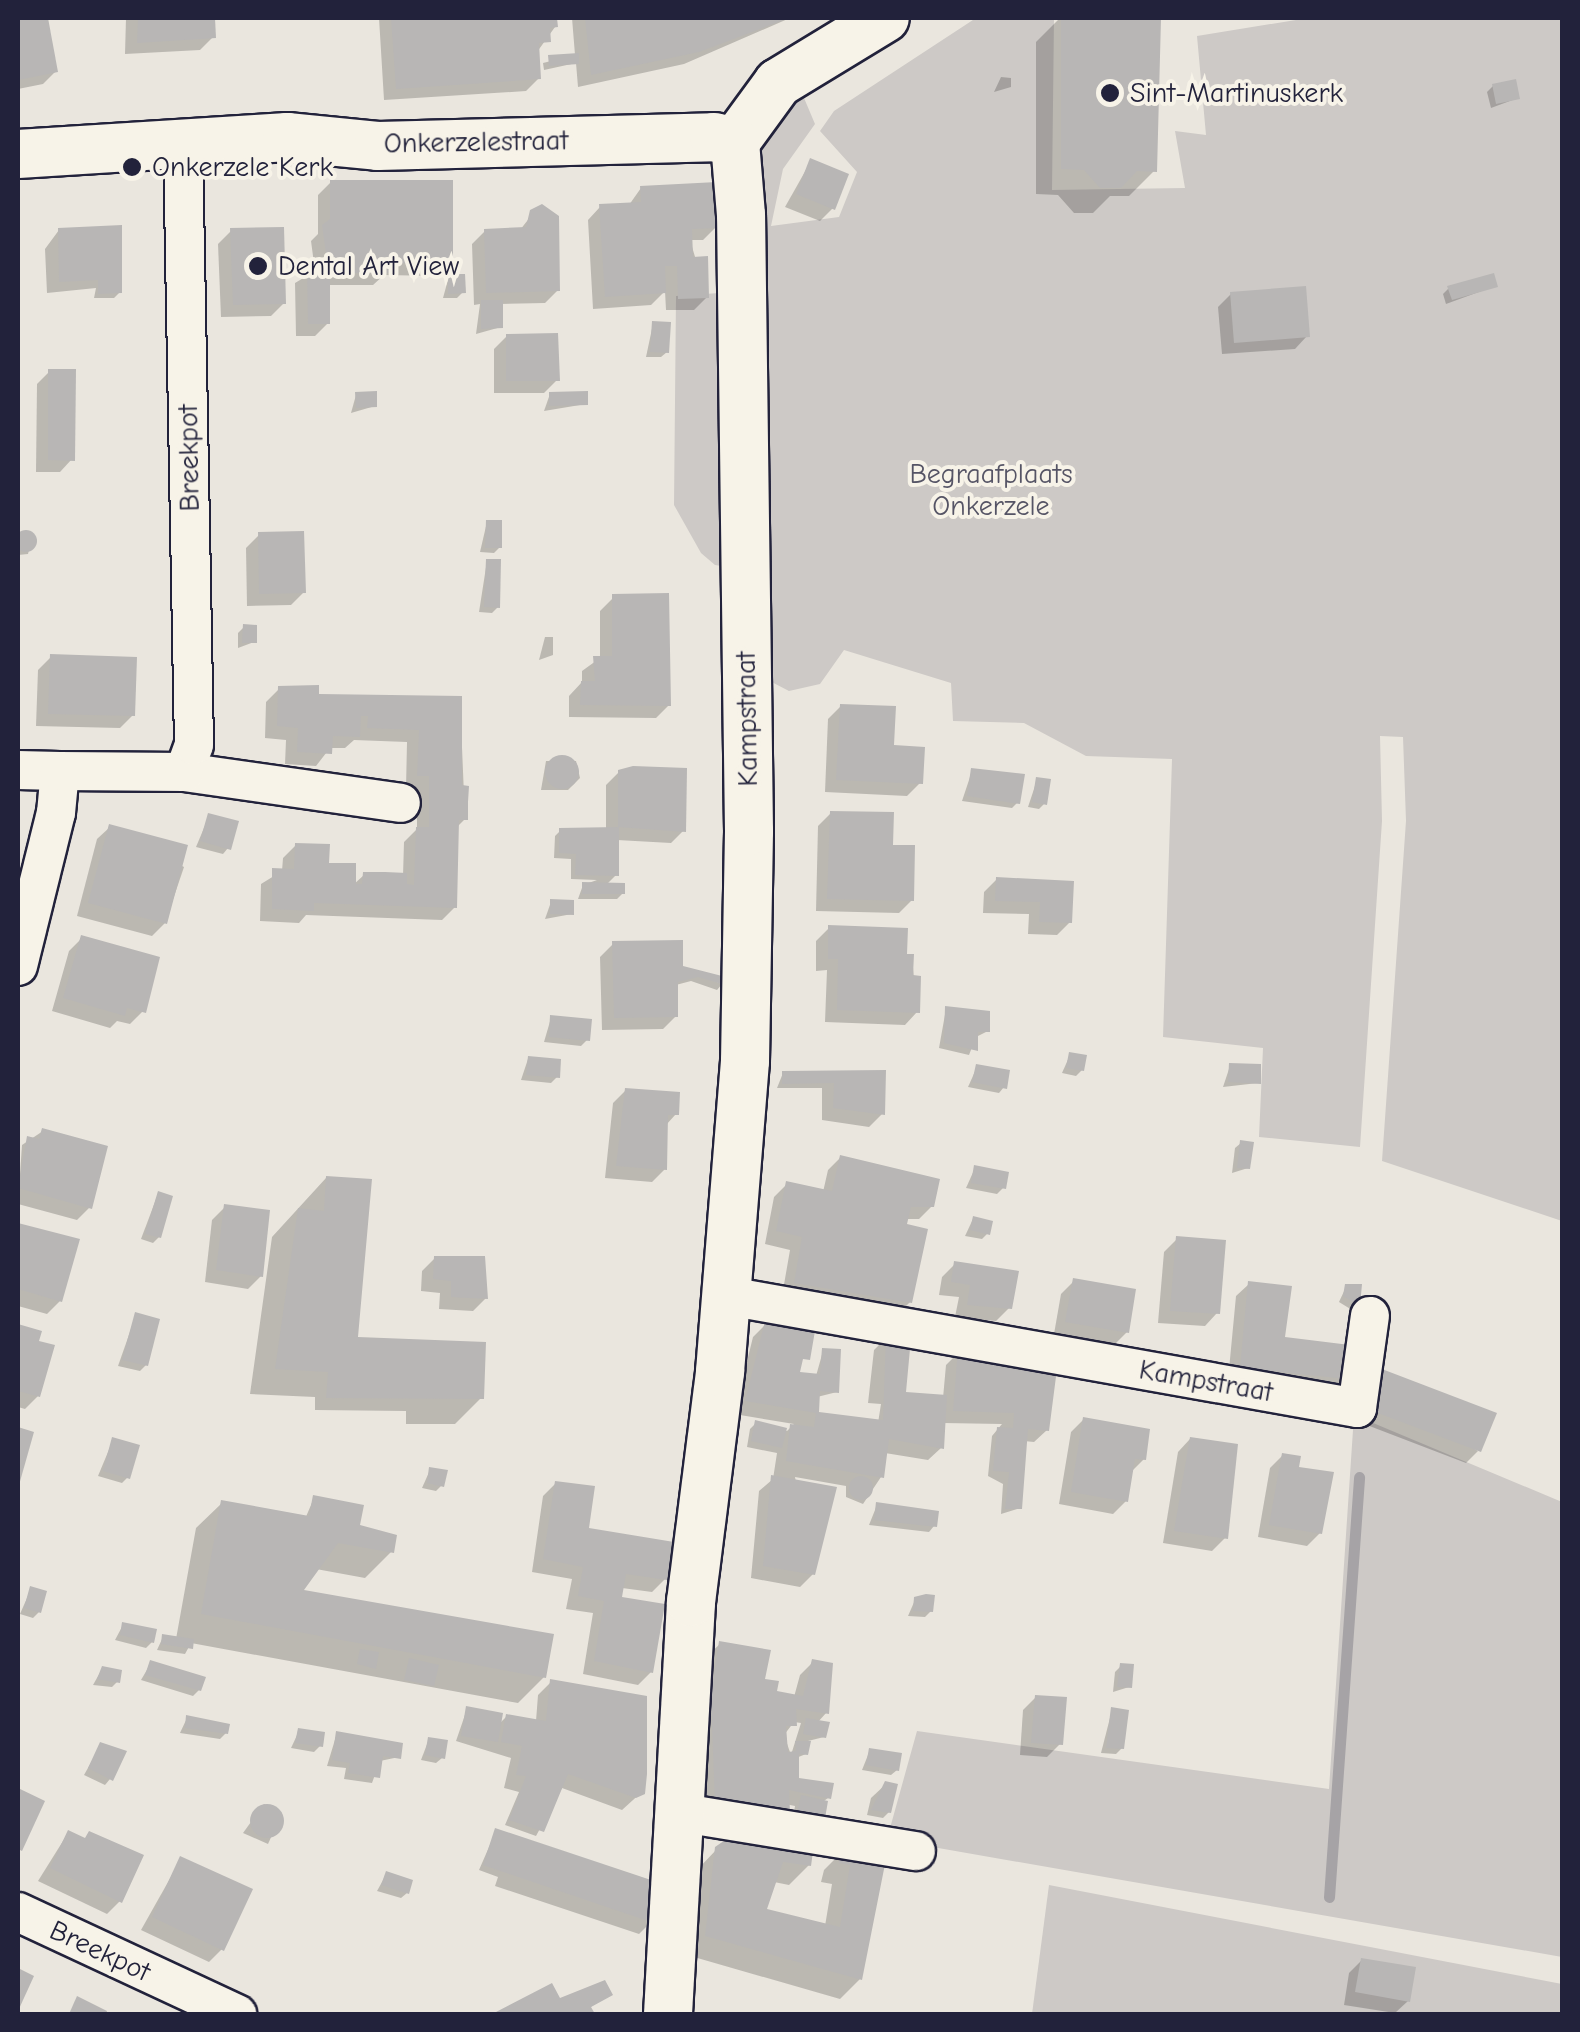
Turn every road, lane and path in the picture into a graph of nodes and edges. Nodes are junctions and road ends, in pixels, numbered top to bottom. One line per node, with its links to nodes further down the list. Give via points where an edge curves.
1 (886, 18): 2 (street, via 778,83)
2 (735, 142): 3 (street, Onkerzelestraat, via 714,136 378,146 287,137); 10 (street, Kampstraat, via 742,214 749,831 744,1079)
3 (184, 143): 4 (street, Onkerzelestraat); 7 (street, Breekpot, via 194,745)
4 (18, 154)
5 (18, 770): 6 (street)
6 (60, 772): 7 (street); 9 (street)
7 (184, 772): 8 (street)
8 (401, 803)
9 (18, 966)
10 (728, 1296): 11 (street, Kampstraat, via 1356,1408); 12 (street, Kampstraat, via 691,1602)
11 (1370, 1316)
12 (682, 1812): 13 (street); 16 (street, Kampstraat)
13 (916, 1852)
14 (18, 1912): 15 (street, Breekpot)
15 (237, 2014)
16 (668, 2014)

